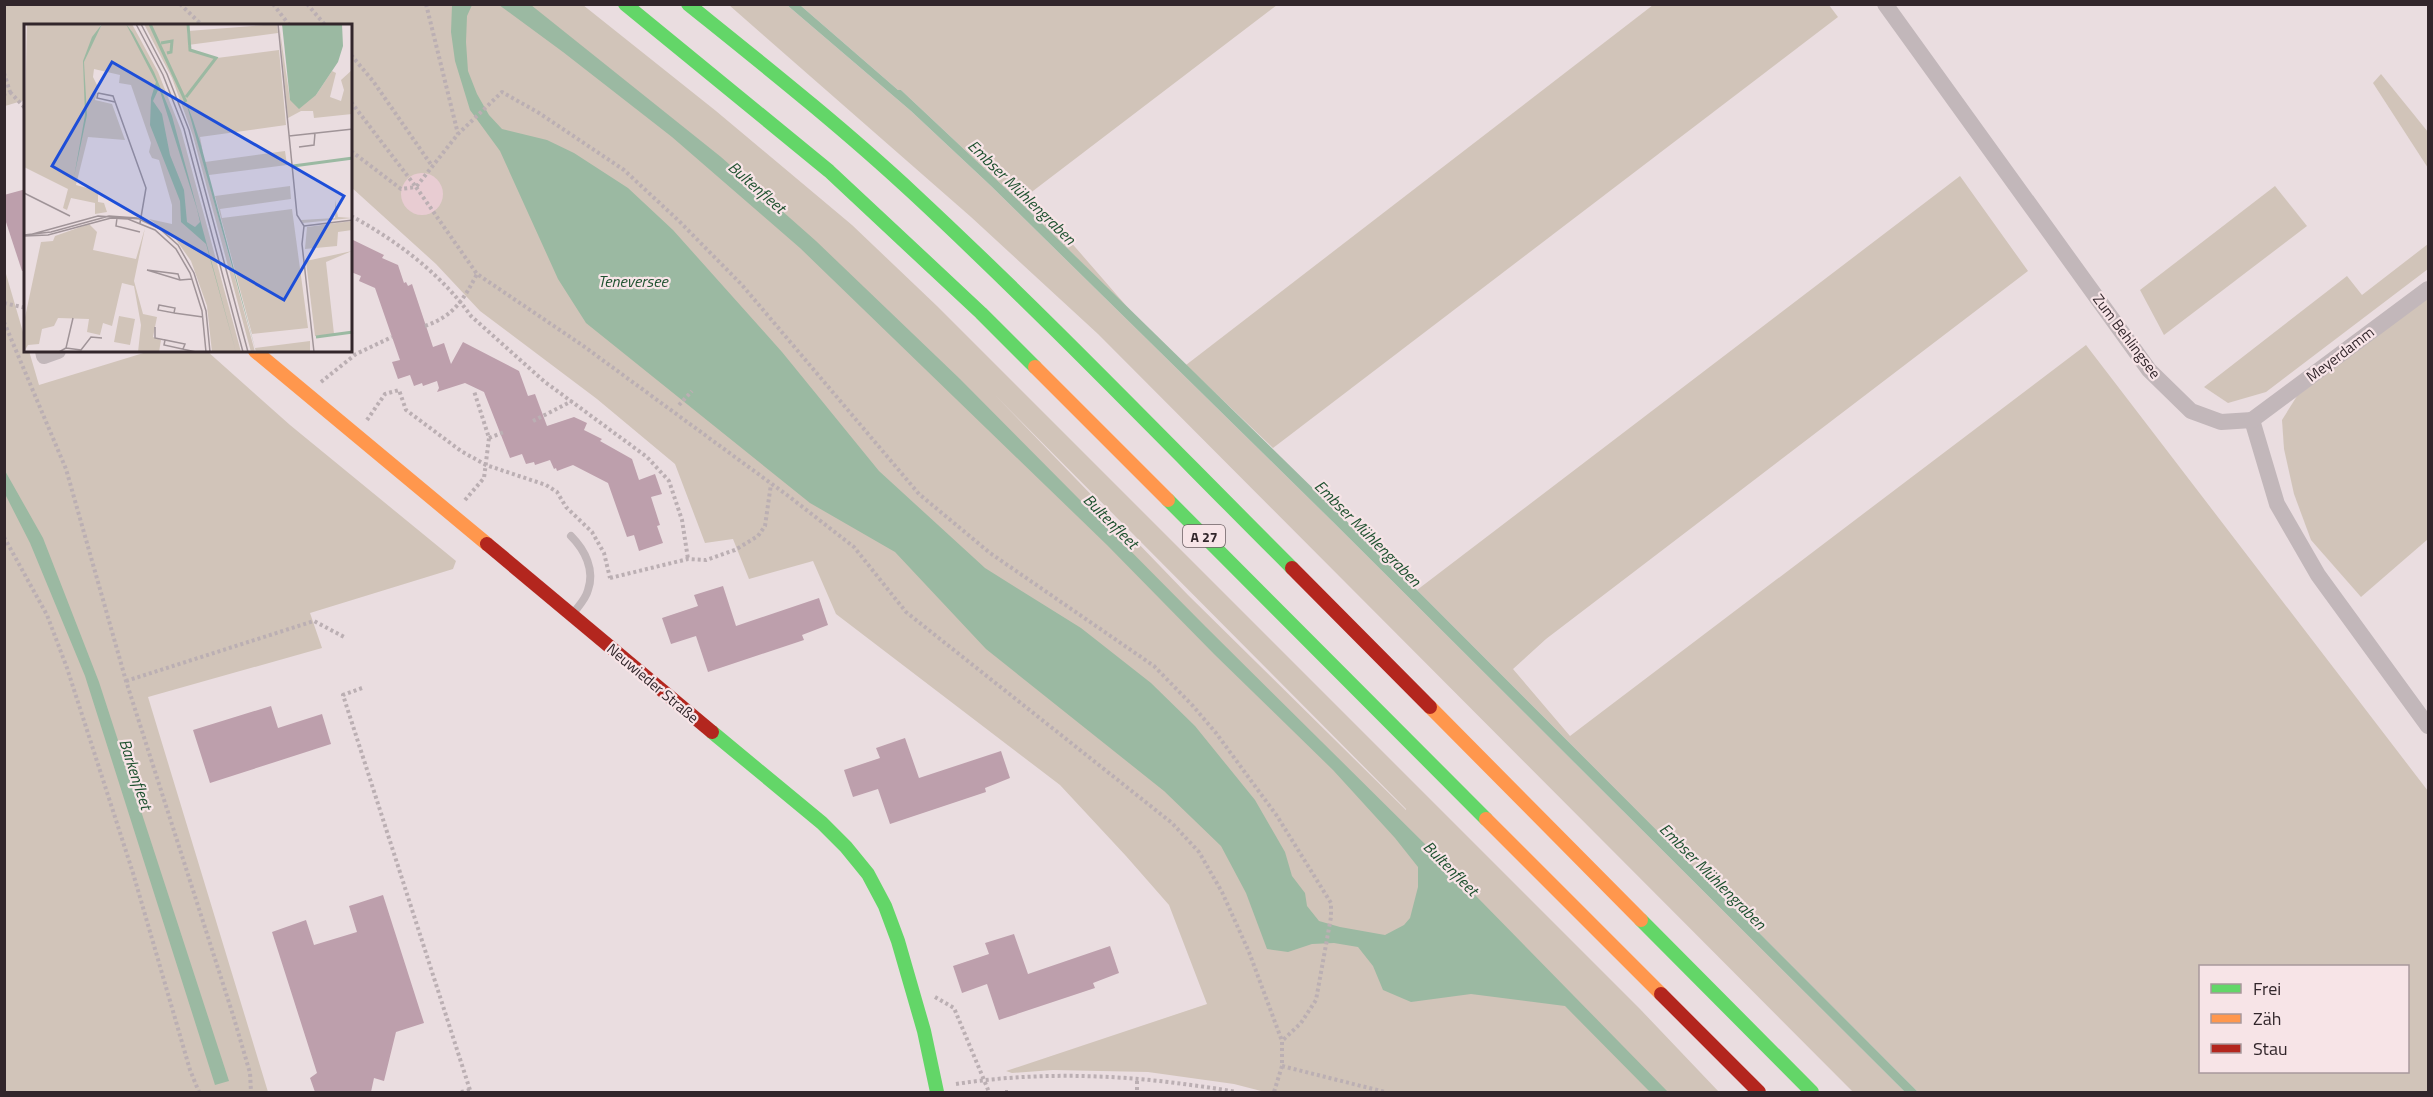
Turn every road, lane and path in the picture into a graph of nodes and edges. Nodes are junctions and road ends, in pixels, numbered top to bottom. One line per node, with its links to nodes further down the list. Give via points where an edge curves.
1 (180, 4): 8 (path)
2 (273, 4): 9 (path)
3 (307, 4): 10 (path)
4 (426, 4): 17 (path)
5 (625, 4): 76 (main road, A 27, via 808,152 981,313)
6 (688, 4): 77 (main road, A 27, via 799,93 913,193 1025,300)
7 (1885, 4): 40 (street, Zum Behlingsee, via 2149,370 2191,411 2221,422)
8 (201, 24)
9 (288, 24)
10 (324, 24)
11 (352, 56): 19 (path)
12 (4, 73): 13 (path)
13 (10, 92): 14 (path); 16 (path)
14 (4, 94)
15 (352, 103): 20 (path)
16 (24, 107)
17 (458, 134): 19 (path); 59 (path, via 502,92 624,170 742,285 919,494 990,553 1154,666 1193,706 1277,816 1331,903 1316,1000 1301,1023)
18 (352, 152): 20 (path, via 401,189)
19 (432, 166): 20 (path)
20 (416, 187): 22 (path)
21 (352, 217): 25 (path, via 424,265)
22 (477, 274): 25 (path); 46 (path)
23 (2428, 289): 40 (street, Meyerdamm)
24 (4, 303): 26 (path)
25 (462, 303): 28 (path); 38 (path, via 471,316 545,382)
26 (24, 308)
27 (4, 321): 55 (path, via 66,470)
28 (425, 326)
29 (392, 337): 34 (path)
30 (352, 348): 34 (path)
31 (43, 352): 32 (street, via 44,356)
32 (55, 352)
33 (256, 352): 37 (main road, Neuwieder Straße)
34 (356, 354): 37 (path)
35 (474, 391): 44 (path)
36 (692, 391): 39 (path)
37 (307, 394): 43 (main road, Neuwieder Straße)
38 (572, 401): 41 (path); 50 (path, via 647,458 669,481 682,520)
39 (679, 405)
40 (2252, 420): 57 (street, via 2277,504 2318,575)
41 (533, 421)
42 (504, 432): 44 (path)
43 (355, 435): 45 (path, via 385,394 399,390 406,410); 47 (main road, Neuwieder Straße)
44 (489, 438): 45 (path)
45 (486, 465): 47 (path, via 484,478); 51 (path, via 557,492 566,507 592,532 604,553)
46 (771, 483): 50 (path, via 765,526 758,536 735,550 706,560); 59 (path, via 854,547 906,612 1172,824 1199,852 1249,952)
47 (452, 516): 53 (main road, Neuwieder Straße)
48 (572, 536): 52 (lane, via 583,548 590,570)
49 (4, 537): 65 (path, via 47,615 67,668)
50 (688, 559): 51 (path)
51 (610, 578): 52 (path)
52 (588, 590): 53 (lane)
53 (572, 616): 58 (main road, Neuwieder Straße, via 837,837 876,886)
54 (346, 638): 55 (path, via 314,621)
55 (126, 681): 66 (path, via 233,1015 250,1073)
56 (362, 688): 64 (path, via 343,695)
57 (2428, 726)
58 (911, 984): 62 (path, via 954,1008); 68 (main road, Neuwieder Straße)
59 (1281, 1041): 60 (path)
60 (1282, 1066): 74 (path); 75 (path)
61 (1137, 1079): 62 (path); 63 (path); 73 (path)
62 (983, 1080): 69 (path, via 956,1084); 70 (path)
63 (1137, 1090)
64 (471, 1091): 67 (path)
65 (199, 1092)
66 (251, 1092)
67 (461, 1092)
68 (937, 1092)
69 (949, 1092)
70 (989, 1092)
71 (1005, 1092): 72 (path)
72 (1010, 1092)
73 (1236, 1092)
74 (1274, 1092)
75 (1385, 1092)
76 (1759, 1092)
77 (1812, 1092)

